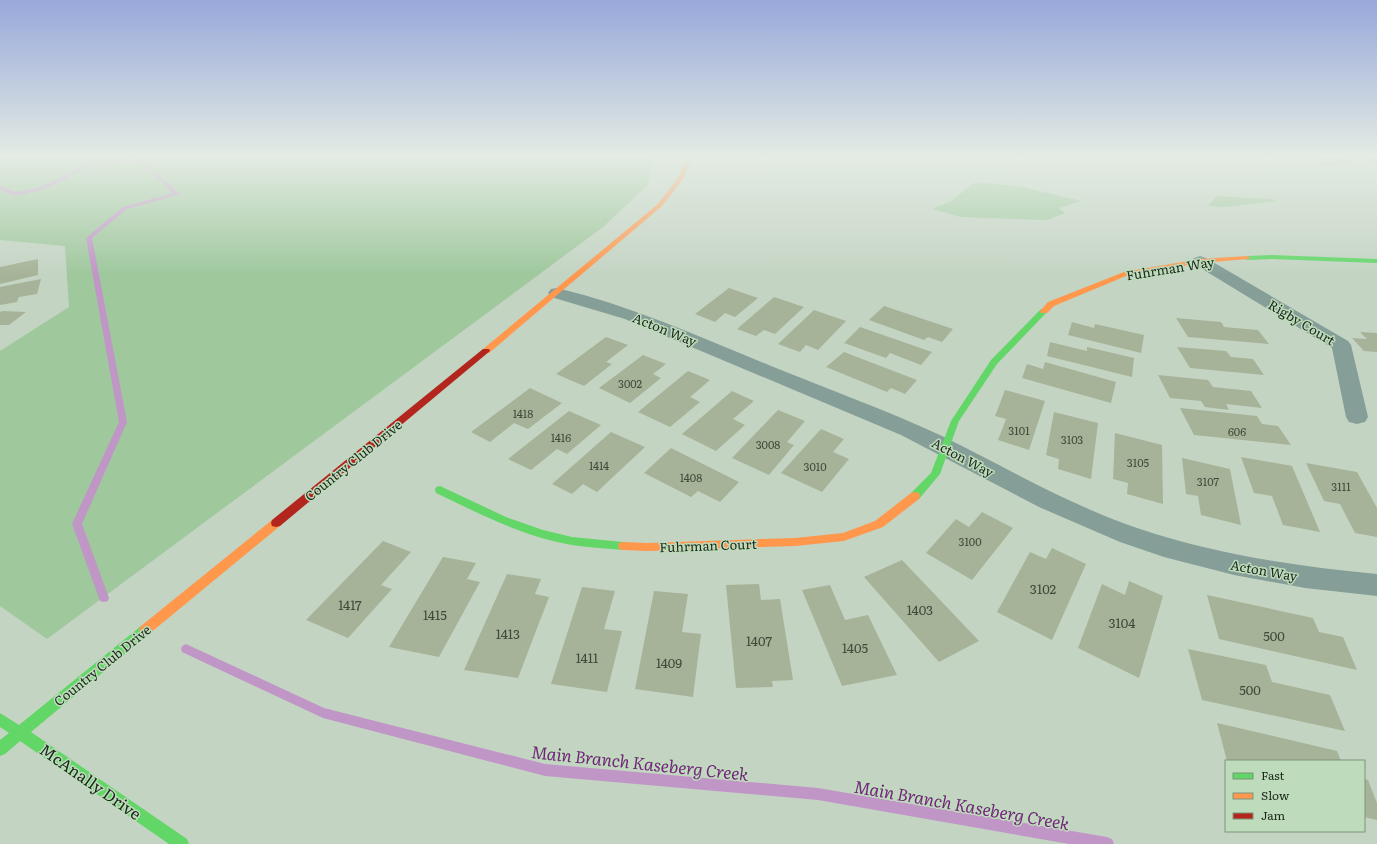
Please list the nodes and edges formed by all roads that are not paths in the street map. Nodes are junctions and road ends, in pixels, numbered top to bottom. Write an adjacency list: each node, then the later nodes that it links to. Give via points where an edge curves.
1 (667, 196): 4 (street, Country Club Drive, via 660,205)
2 (1200, 261): 3 (street, Fuhrman Way, via 1272,257); 5 (street, Rigby Court, via 1341,345); 6 (street, Fuhrman Way, via 1124,274 1051,304 994,362 955,421)
3 (1377, 261)
4 (557, 293): 6 (street, Acton Way, via 631,315); 10 (street, Country Club Drive)
5 (1357, 417)
6 (945, 447): 7 (street, Fuhrman Court, via 936,474 910,501 879,524 844,537 794,542 647,547 589,544 542,534 496,517); 8 (street, Acton Way, via 1033,494 1096,523 1152,543 1210,560 1269,572)
7 (440, 490)
8 (1377, 585)
9 (0, 719): 10 (street, McAnally Drive)
10 (20, 732): 11 (street, Country Club Drive); 12 (street, McAnally Drive)
11 (0, 749)
12 (182, 844)

